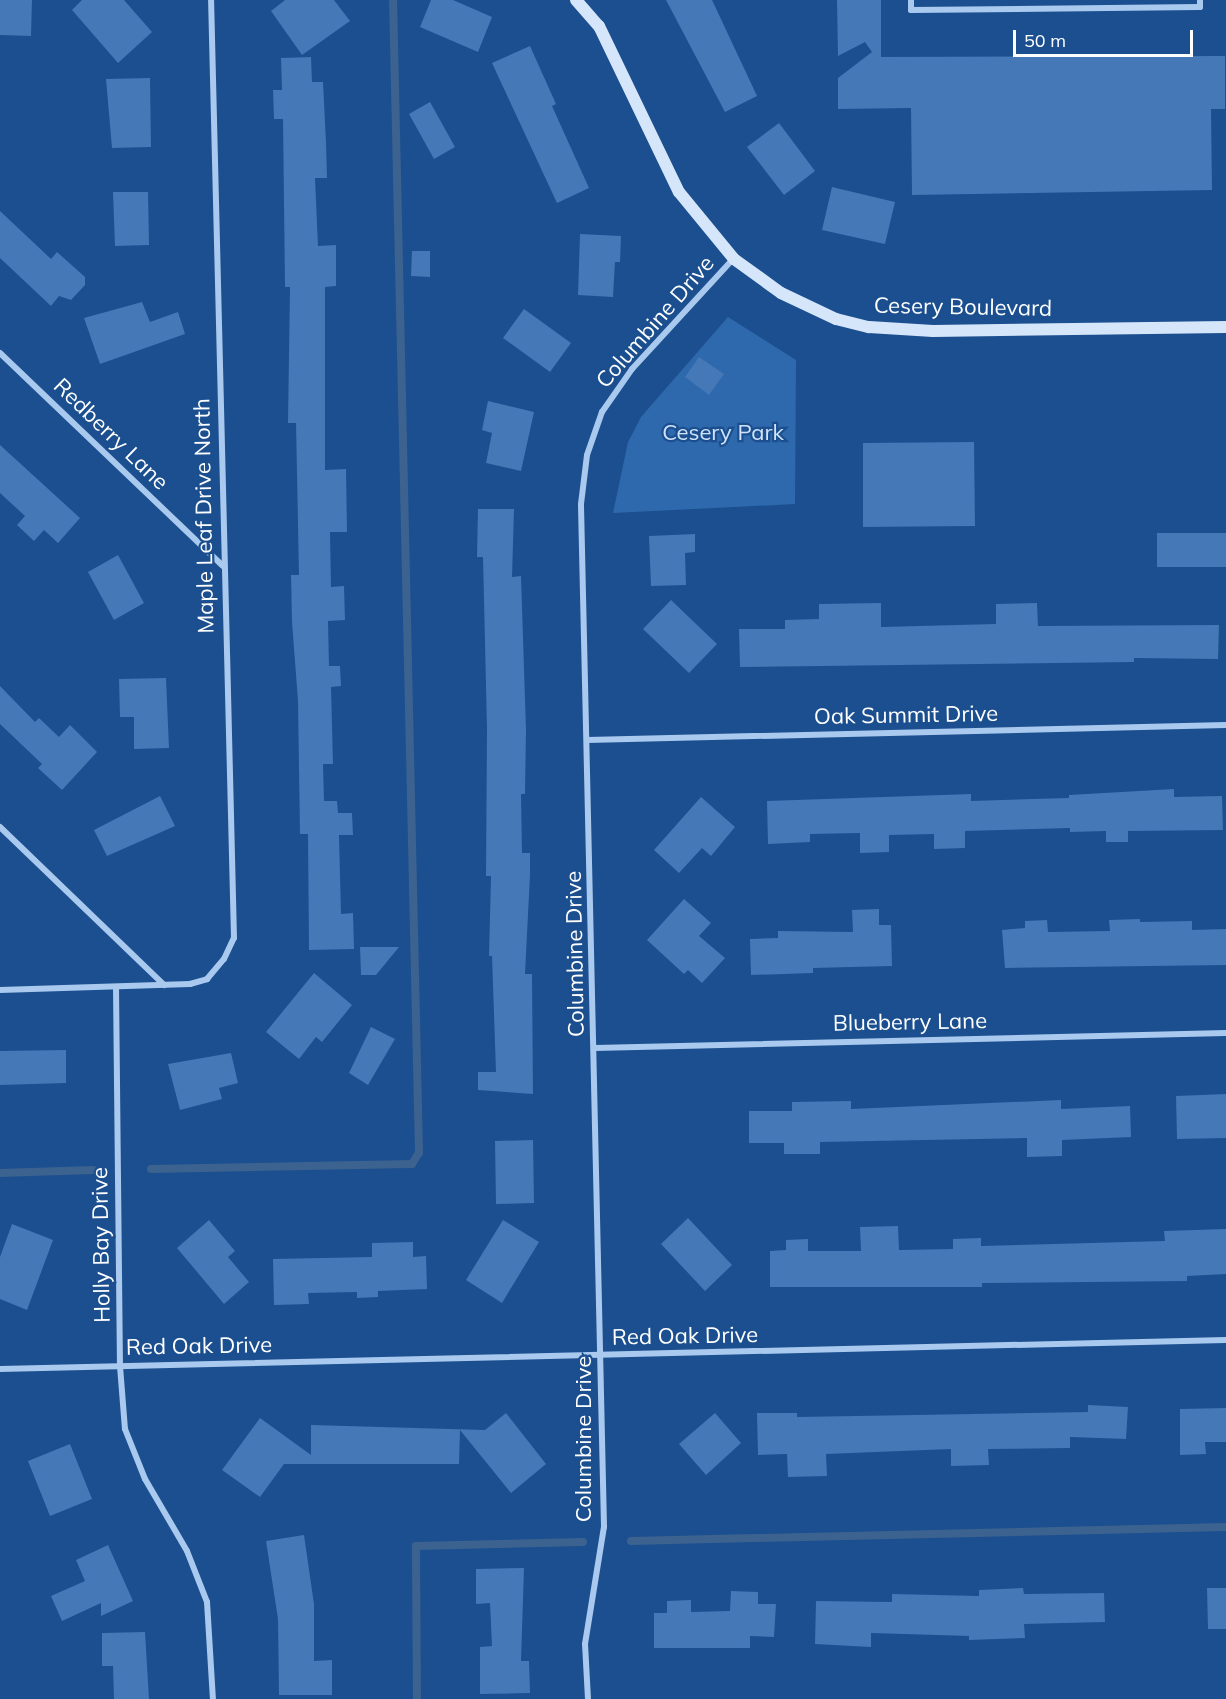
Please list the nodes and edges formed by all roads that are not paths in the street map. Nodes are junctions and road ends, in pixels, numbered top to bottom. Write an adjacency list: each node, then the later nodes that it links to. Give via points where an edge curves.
1 (211, 0): 8 (street, Maple Leaf Drive North)
2 (576, 0): 5 (main road, Cesery Boulevard, via 598,26 679,192)
3 (911, 0): 4 (street, via 911,10 1200,7)
4 (1200, 0)
5 (734, 259): 6 (main road, Cesery Boulevard, via 781,293 836,319 869,327 933,331); 10 (street, Columbine Drive, via 632,369 602,412 587,456 581,504)
6 (1226, 327)
7 (0, 353): 8 (street, Redberry Lane)
8 (223, 566): 12 (street, Maple Leaf Drive North, via 234,938 224,959 207,979)
9 (1226, 725): 10 (street, Oak Summit Drive)
10 (587, 740): 16 (street, Columbine Drive)
11 (0, 828): 12 (street)
12 (164, 986): 13 (street, Maple Leaf Drive North)
13 (116, 987): 14 (street, Maple Leaf Drive North); 19 (street, Holly Bay Drive)
14 (0, 990)
15 (1226, 1033): 16 (street, Blueberry Lane)
16 (595, 1048): 18 (street, Columbine Drive)
17 (1226, 1340): 18 (street, Red Oak Drive)
18 (602, 1356): 19 (street, Red Oak Drive); 22 (street, Columbine Drive, via 604,1527 585,1644)
19 (120, 1366): 20 (street, Red Oak Drive); 21 (street, Holly Bay Drive, via 125,1429 145,1479 187,1551 207,1602)
20 (0, 1369)
21 (213, 1699)
22 (588, 1699)

